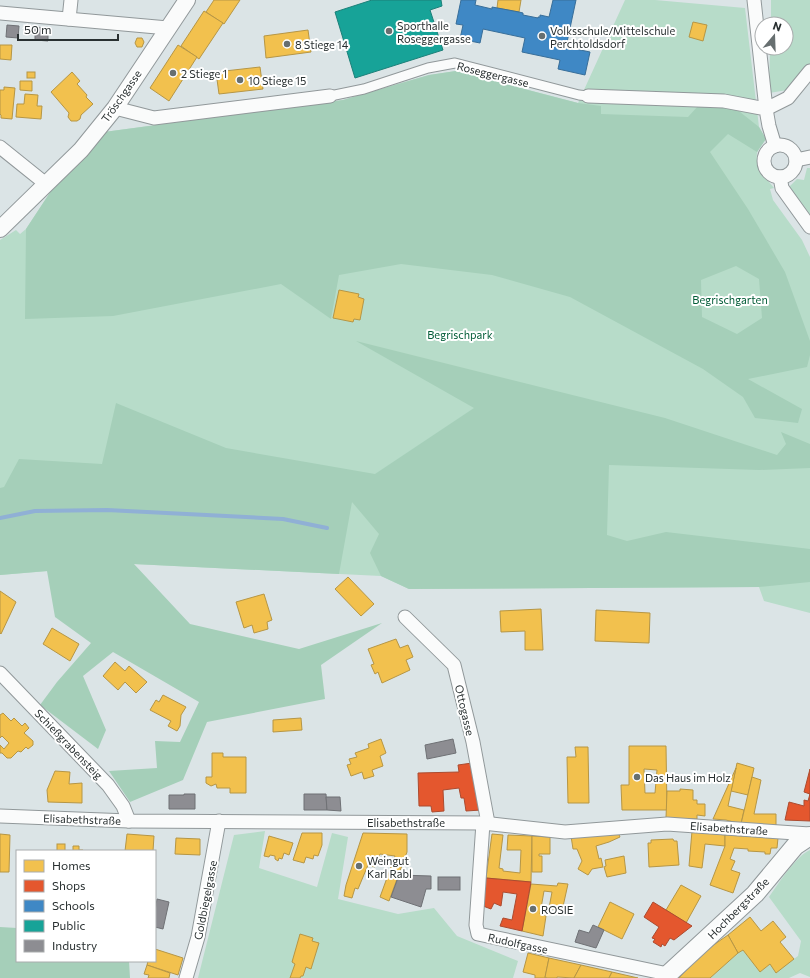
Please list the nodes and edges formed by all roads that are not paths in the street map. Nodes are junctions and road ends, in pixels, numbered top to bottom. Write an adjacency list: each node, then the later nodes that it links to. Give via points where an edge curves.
1 (71, 0): 5 (street)
2 (187, 0): 6 (street, Tröschgasse)
3 (754, 0): 11 (street)
4 (0, 13): 5 (street)
5 (69, 19): 6 (street)
6 (168, 28): 10 (street, Tröschgasse)
7 (810, 71): 11 (street, via 788,98)
8 (330, 96): 9 (street, Roseggergasse, via 364,89 428,68 455,63); 10 (street, Roseggergasse, via 154,118)
9 (588, 96): 11 (street, Roseggergasse, via 724,101)
10 (115, 108): 17 (street, Tröschgasse, via 80,150)
11 (766, 109): 12 (street)
12 (775, 146): 15 (street, via 785,146 793,151); 16 (street, via 765,156 764,163 767,170)
13 (0, 147): 17 (street)
14 (810, 157): 15 (street)
15 (796, 160): 16 (street, via 792,172)
16 (780, 177): 18 (street, via 782,188)
17 (46, 184): 19 (street, Tröschgasse)
18 (810, 227)
19 (0, 229)
20 (405, 617): 25 (street, Ottogasse, via 454,665 473,742)
21 (0, 673): 23 (street, Schießgrabensteig, via 108,785 123,806)
22 (0, 816): 23 (street, Elisabethstraße)
23 (129, 821): 24 (street, Elisabethstraße)
24 (219, 821): 25 (street, Elisabethstraße); 28 (street, Goldbiegelgasse, via 198,937)
25 (486, 823): 26 (street, Elisabethstraße, via 565,832 667,824); 27 (street, Rudolfgasse, via 476,925 478,934)
26 (810, 835): 27 (main road, Hochbergstraße, via 795,846 755,894)
27 (666, 976)
28 (186, 978)

